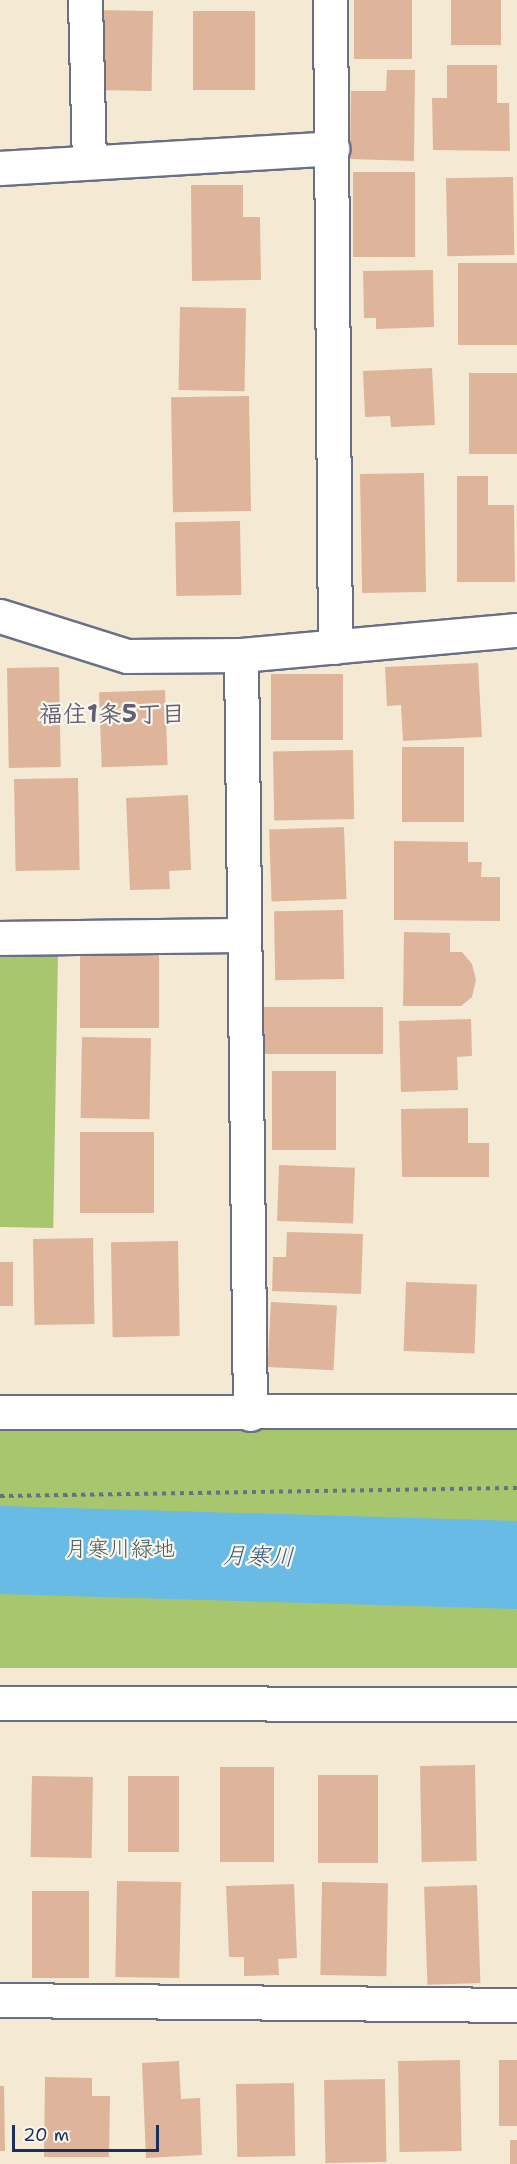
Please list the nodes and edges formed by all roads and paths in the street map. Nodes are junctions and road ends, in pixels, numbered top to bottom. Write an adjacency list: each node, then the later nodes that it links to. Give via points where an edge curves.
1 (85, 0): 4 (street)
2 (330, 0): 3 (street)
3 (332, 148): 4 (street); 8 (street)
4 (89, 161): 5 (street)
5 (0, 168)
6 (0, 616): 9 (street, via 126,656)
7 (517, 630): 8 (street)
8 (335, 647): 9 (street)
9 (241, 655): 10 (street)
10 (242, 935): 11 (street); 14 (street)
11 (0, 938)
12 (517, 1411): 14 (street)
13 (0, 1412): 14 (street)
14 (250, 1413)
15 (517, 1488): 16 (path)
16 (0, 1496)
17 (0, 1703): 18 (street)
18 (517, 1704)
19 (0, 2000): 20 (street)
20 (517, 2005)

